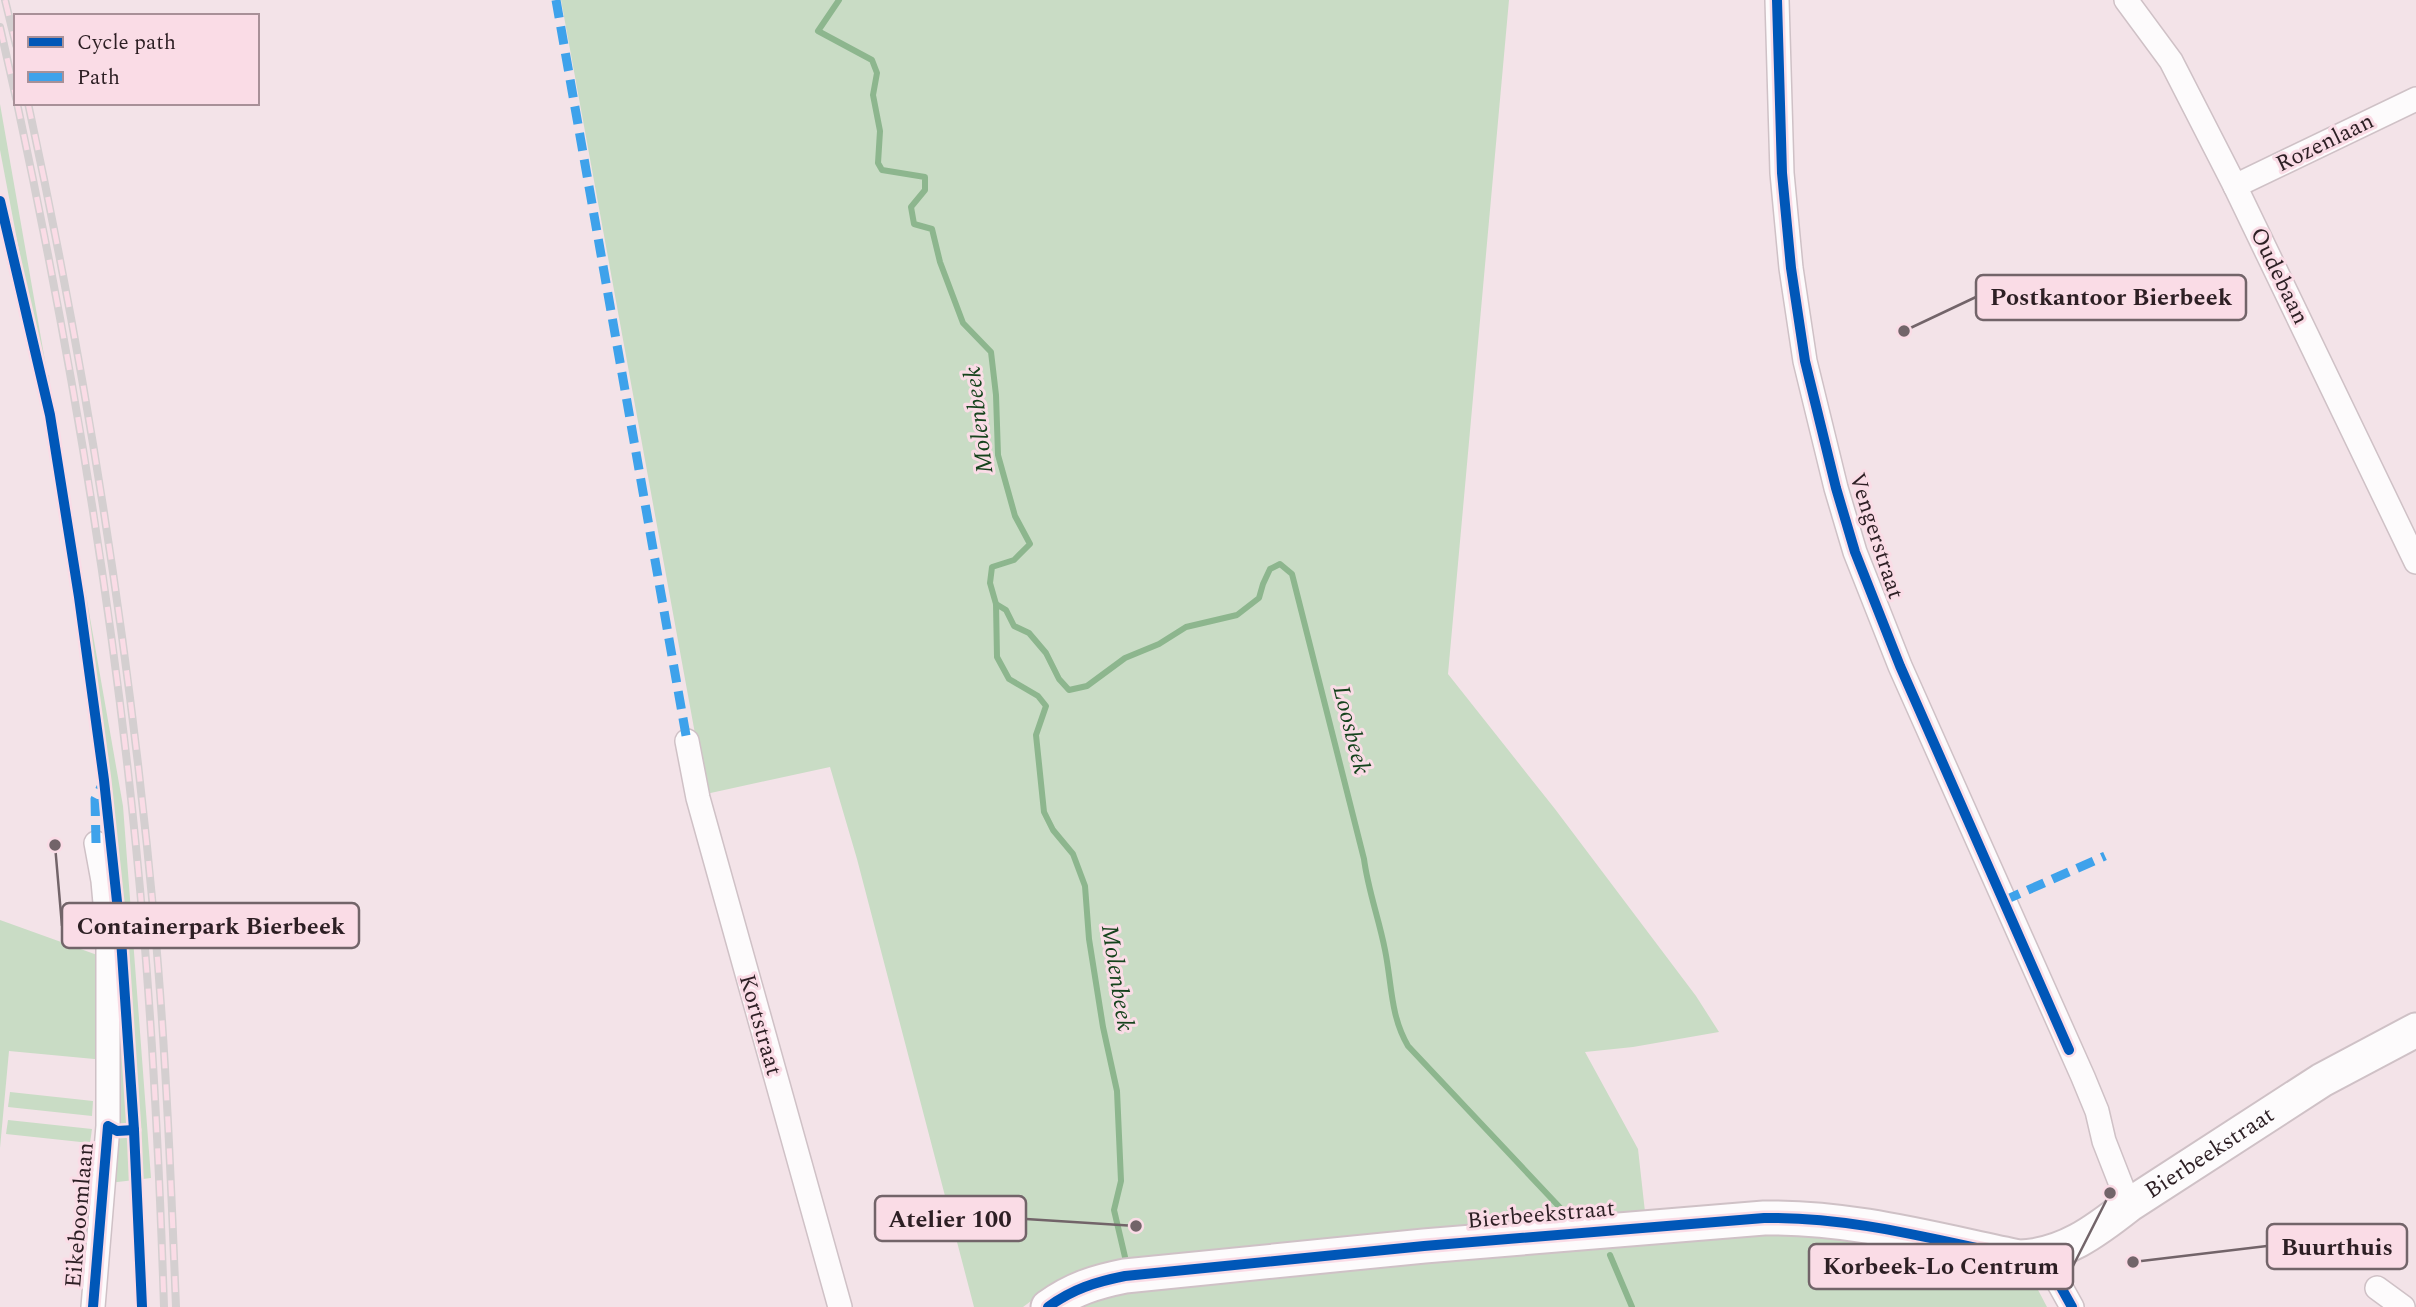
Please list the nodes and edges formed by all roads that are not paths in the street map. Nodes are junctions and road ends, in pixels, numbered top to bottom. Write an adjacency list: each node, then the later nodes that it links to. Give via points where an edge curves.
1 (1777, 0): 9 (street, Vengerstraat, via 1782,173 1791,268 1805,361 1836,488 1855,552 1900,666 2083,1077)
2 (2126, 0): 4 (street, Oudebaan, via 2171,61)
3 (2416, 99): 4 (street, Rozenlaan)
4 (2235, 186): 5 (street, Oudebaan)
5 (2416, 562)
6 (687, 741): 13 (street, Kortstraat, via 698,798)
7 (96, 843): 12 (street, Eikeboomlaan, via 108,936 108,1126)
8 (2416, 1030): 9 (street, Bierbeekstraat, via 2322,1080)
9 (2129, 1205): 10 (street, Bierbeekstraat, via 2071,1245)
10 (2043, 1255): 14 (street, Bierbeekstraat, via 2019,1256 1804,1217 1764,1218 1125,1276 1070,1292); 15 (street)
11 (2378, 1288): 16 (street)
12 (93, 1307)
13 (840, 1307)
14 (1048, 1307)
15 (2072, 1307)
16 (2403, 1307)

